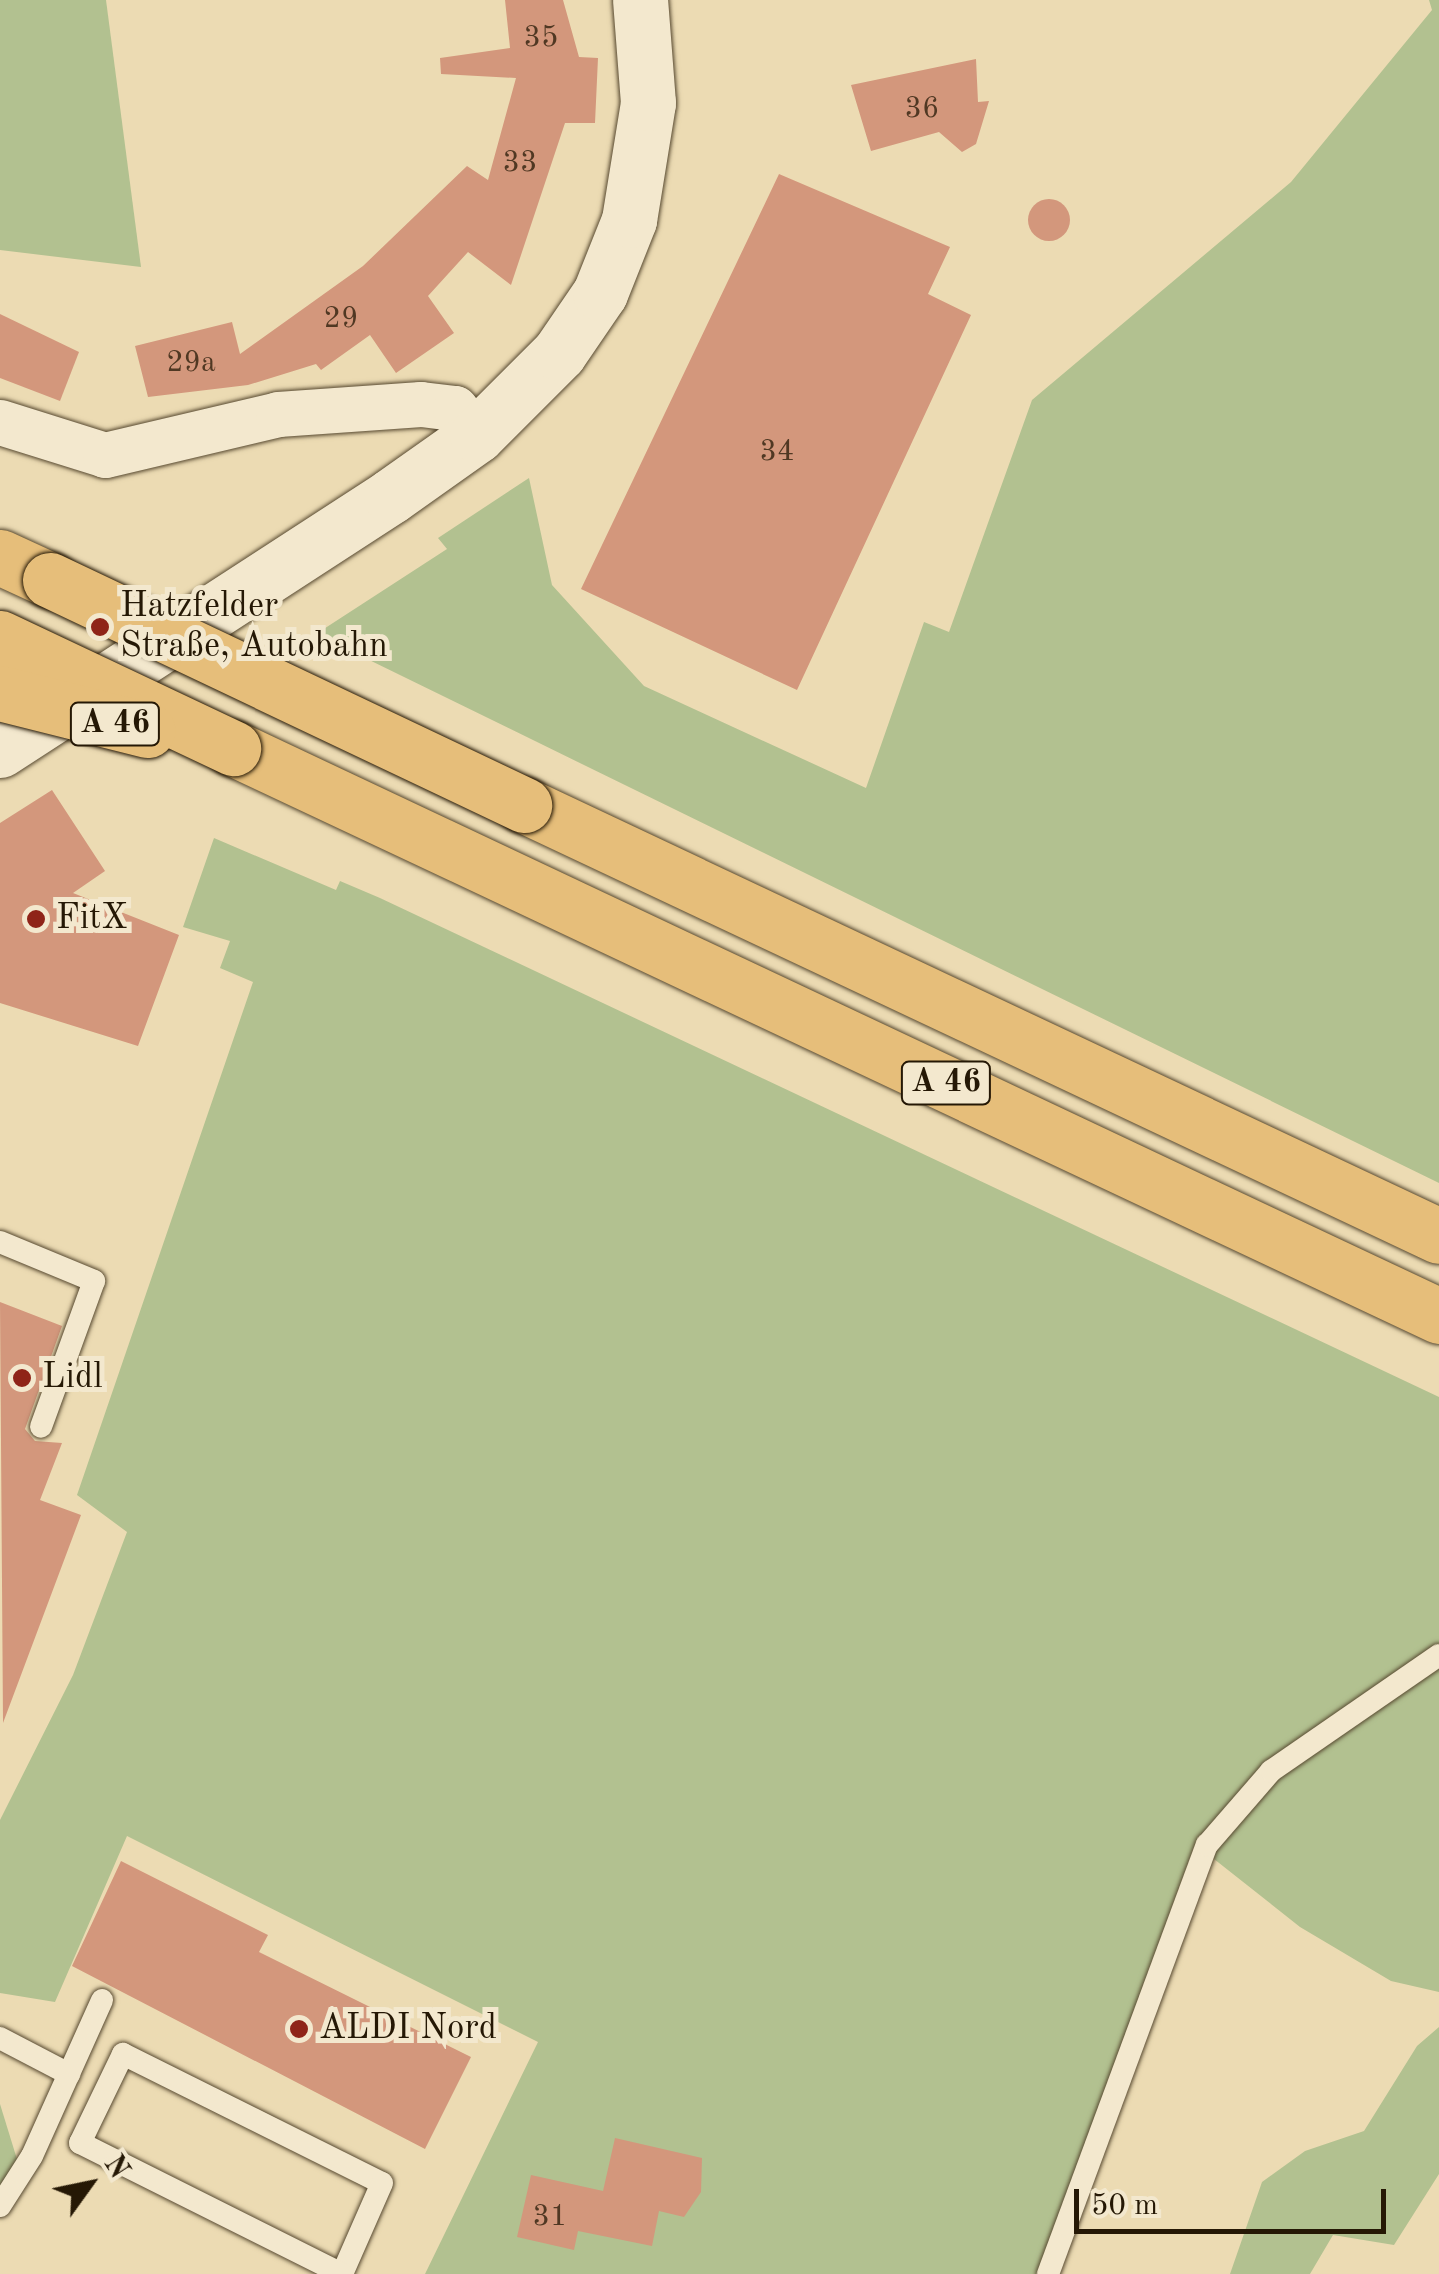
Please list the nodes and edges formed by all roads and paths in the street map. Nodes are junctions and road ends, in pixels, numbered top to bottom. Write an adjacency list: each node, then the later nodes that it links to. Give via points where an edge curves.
1 (640, 0): 3 (main road, via 648,104 630,220 600,292 559,353)
2 (0, 422): 3 (street, via 106,456 278,414 420,404 455,408)
3 (477, 435): 8 (main road)
4 (0, 557): 9 (highway, A 46, bridge)
5 (0, 638): 7 (highway, A 46, bridge)
6 (0, 693): 7 (highway, A 46, bridge)
7 (233, 748): 11 (highway, A 46)
8 (0, 750)
9 (1439, 1236)
10 (0, 1242): 12 (lane, via 94,1281)
11 (1439, 1316)
12 (40, 1427)
13 (1439, 1654): 19 (lane, via 1271,1771 1207,1845)
14 (102, 2000): 16 (lane)
15 (0, 2038): 16 (lane)
16 (69, 2074): 17 (lane)
17 (0, 2206)
18 (342, 2274): 18 (lane, via 382,2184 122,2054 80,2143)
19 (1048, 2274)

